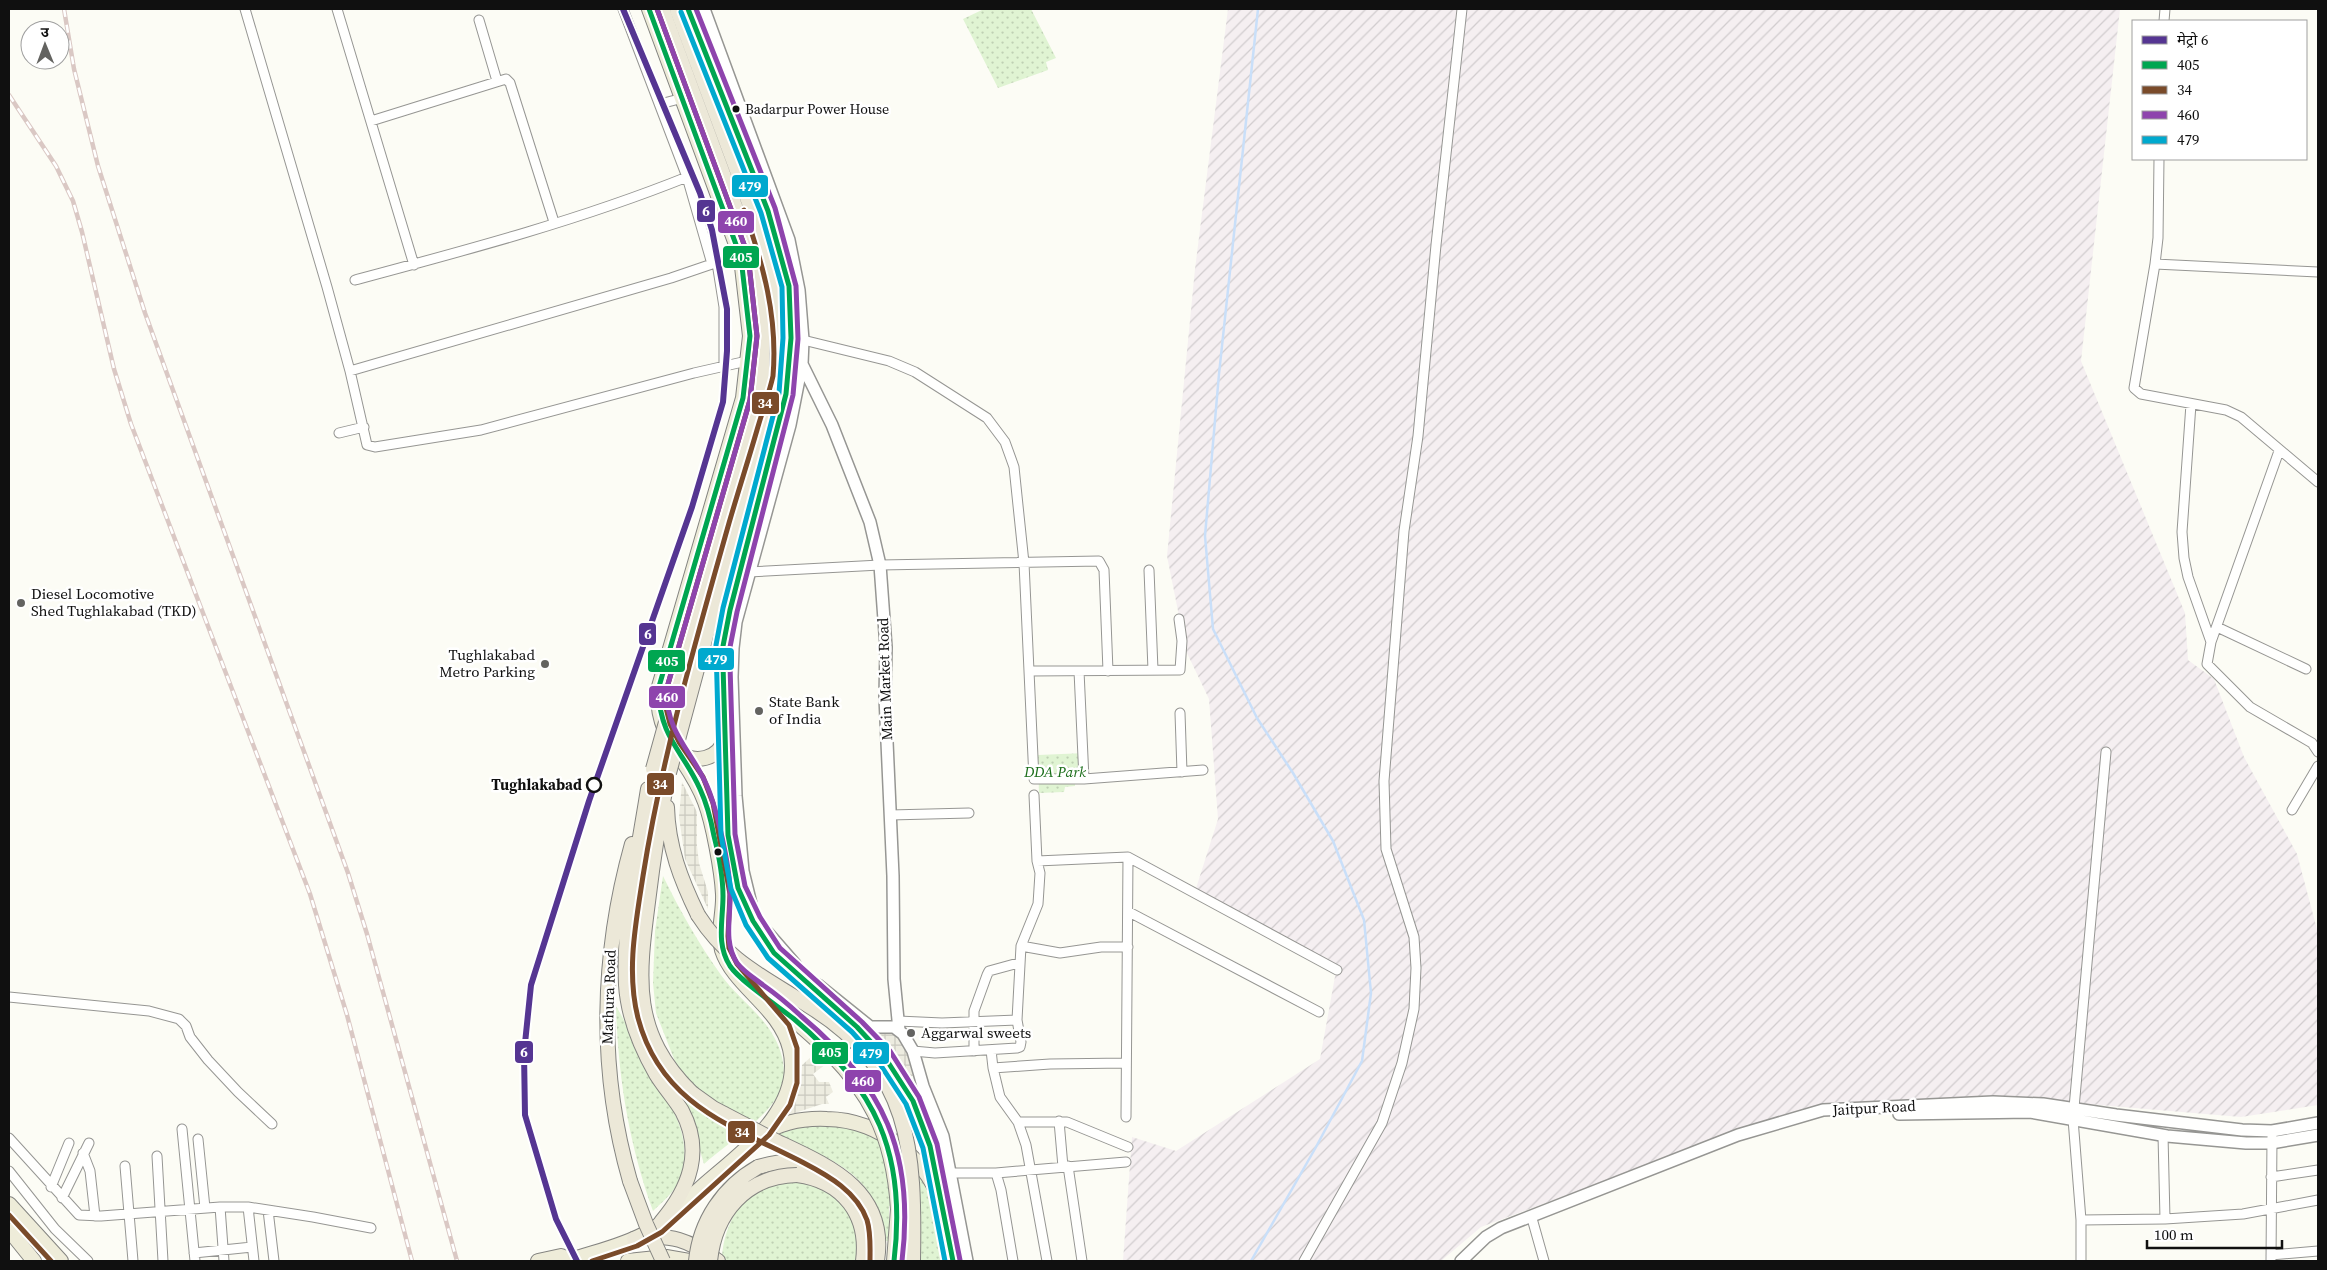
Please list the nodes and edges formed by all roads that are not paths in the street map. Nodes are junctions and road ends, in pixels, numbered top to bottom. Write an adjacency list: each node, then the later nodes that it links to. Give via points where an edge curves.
1 (244, 9): 27 (street)
2 (338, 9): 14 (street)
3 (623, 9): 13 (street)
4 (649, 9): 12 (main road)
5 (662, 9): 57 (highway, Mathura Road, bridge, via 755,260 763,312 762,377)
6 (687, 9): 11 (main road); 56 (highway, bridge, via 768,254 780,310 780,378 712,610)
7 (704, 9): 11 (street)
8 (1462, 9): 163 (street, via 1418,436 1404,531 1384,781 1386,849 1414,937 1414,1009 1402,1063 1382,1123)
9 (478, 20): 10 (street)
10 (497, 81): 14 (street); 17 (street, via 506,79 510,83)
11 (726, 88): 12 (main road); 23 (main road, via 768,211 789,286)
12 (683, 98): 13 (street); 24 (main road, via 741,258 750,336)
13 (660, 104): 16 (street)
14 (371, 121): 20 (street)
15 (2159, 160): 19 (street)
16 (687, 177): 17 (street); 18 (street)
17 (554, 222): 20 (street)
18 (712, 262): 26 (street, via 717,263 724,308); 27 (street, via 710,266 689,273)
19 (2155, 264): 21 (street); 28 (street, via 2134,388 2142,394)
20 (414, 265): 22 (street)
21 (2318, 272)
22 (355, 280)
23 (797, 343): 25 (street, Main Market Road); 33 (street, via 903,366 987,418 1011,454); 41 (main road)
24 (747, 362): 26 (street); 39 (main road, via 743,398)
25 (802, 364): 34 (street, Main Market Road, via 832,425 870,522); 36 (street, via 790,426)
26 (724, 366): 29 (street, via 481,430 375,447 367,445)
27 (350, 371): 29 (street)
28 (2191, 404): 31 (street, via 2241,416); 40 (street, via 2182,532 2184,558)
29 (364, 427): 30 (street)
30 (340, 433)
31 (2279, 451): 32 (street); 38 (street)
32 (2318, 482)
33 (1024, 563): 34 (street); 43 (street, via 1094,560 1103,565); 45 (street)
34 (880, 565): 36 (street); 61 (street, Main Market Road, via 886,647)
35 (1149, 570): 44 (street)
36 (748, 572): 75 (street, via 736,622 732,677 736,796 748,895 755,913 776,944)
37 (1179, 619): 44 (street, via 1182,668)
38 (2218, 628): 40 (street); 42 (street)
39 (675, 635): 41 (main road); 49 (main road, via 658,690 663,727)
40 (2211, 642): 51 (street, via 2207,664 2213,672 2250,707 2312,743)
41 (723, 646): 48 (main road)
42 (2306, 669)
43 (1108, 670): 44 (street); 46 (street)
44 (1153, 670)
45 (1029, 671): 46 (street); 55 (street, via 1034,780)
46 (1079, 671): 55 (street)
47 (1180, 713): 54 (street)
48 (726, 732): 49 (main road, via 720,750 705,758 686,757); 75 (main road, via 730,852 745,905 774,953)
49 (672, 746): 69 (main road, via 696,781 706,805 723,895 720,942 726,959)
50 (2106, 752): 81 (street)
51 (2318, 752)
52 (2318, 766): 59 (street)
53 (1203, 770): 54 (street)
54 (1182, 772): 55 (street)
55 (1084, 779)
56 (668, 781): 108 (highway, bridge, via 659,820 640,960 643,1004 655,1044 680,1081 703,1101); 157 (highway, bridge, via 672,852 688,895 704,925 747,969 840,1028 865,1052 891,1091 910,1149 914,1198)
57 (648, 789): 126 (highway, via 629,917 628,1005 647,1058 687,1122 692,1154 682,1194); 149 (highway, Mathura Road, bridge, via 623,876 616,915 606,1029 613,1107 622,1153 646,1224)
58 (1034, 795): 63 (street)
59 (2292, 810)
60 (969, 813): 61 (street)
61 (890, 815): 74 (street, Main Market Road)
62 (1128, 857): 63 (street); 64 (street); 68 (street)
63 (1037, 862): 65 (street, via 1040,872 1038,904)
64 (1129, 912): 66 (street); 71 (street)
65 (1021, 946): 66 (street, via 1060,954 1101,947); 67 (street)
66 (1128, 947): 79 (street)
67 (1018, 963): 72 (street); 73 (street, via 988,973)
68 (1337, 970)
69 (741, 979): 95 (main road, via 782,1028 791,1060 790,1082 784,1101); 156 (main road, bridge, via 826,1047 858,1083 875,1114 887,1143 894,1174 898,1209)
70 (9, 997): 86 (street, via 149,1012 179,1020 208,1060)
71 (1319, 1012)
72 (1017, 1020): 73 (street); 77 (street, via 1020,1047)
73 (973, 1023): 74 (street); 76 (street)
74 (898, 1025): 75 (street); 78 (street)
75 (863, 1027): 120 (main road, via 914,1101 930,1146)
76 (974, 1050): 77 (street); 78 (street)
77 (991, 1050): 80 (street)
78 (913, 1052): 106 (street, via 941,1129)
79 (1126, 1063): 80 (street); 82 (street)
80 (992, 1068): 84 (street, via 1000,1097)
81 (2073, 1114): 88 (street, Jaitpur Road); 89 (street, Jaitpur Road); 125 (street); 127 (street, Jaitpur Road, via 2014,1111 1827,1117 1750,1137); 164 (street, Jaitpur Road, via 2043,1104 1994,1102 1813,1112 1738,1135 1501,1228 1486,1237)
82 (1126, 1117)
83 (1059, 1121): 84 (street); 97 (street); 102 (street)
84 (1018, 1122): 103 (street)
85 (2318, 1123): 88 (street, Jaitpur Road)
86 (272, 1124)
87 (182, 1129): 118 (street)
88 (2272, 1131): 96 (street)
89 (2163, 1135): 96 (street, Jaitpur Road); 124 (street)
90 (2318, 1135): 96 (street, Jaitpur Road)
91 (9, 1138): 110 (street)
92 (198, 1139): 115 (street)
93 (69, 1143): 110 (street)
94 (89, 1143): 98 (street)
95 (751, 1143): 120 (main road, via 766,1132 794,1121 826,1119 857,1123 886,1136 906,1150 926,1174); 126 (main road)
96 (2272, 1143): 109 (street)
97 (1128, 1147)
98 (83, 1153): 111 (street); 123 (street, via 90,1171)
99 (156, 1156): 121 (street)
100 (1126, 1162): 102 (street)
101 (125, 1166): 122 (street)
102 (1066, 1167): 103 (street); 162 (street)
103 (1032, 1170): 107 (street); 161 (street)
104 (2318, 1170): 109 (street)
105 (9, 1171): 141 (street, via 55,1229)
106 (951, 1173): 107 (street); 159 (street)
107 (996, 1173): 160 (street)
108 (839, 1174): 151 (highway, bridge, via 796,1161 768,1164 746,1174 728,1189 711,1213 700,1239); 155 (highway, via 857,1189 871,1210 878,1236)
109 (2271, 1177): 117 (street)
110 (51, 1187): 111 (street)
111 (62, 1198): 123 (street, via 79,1215)
112 (2318, 1200): 117 (street)
113 (10, 1207): 140 (main road)
114 (220, 1207): 115 (street); 116 (street); 132 (street)
115 (205, 1208): 118 (street)
116 (248, 1208): 119 (street); 131 (street)
117 (2271, 1208): 124 (street, via 2243,1214); 137 (street)
118 (190, 1209): 121 (street); 135 (street)
119 (268, 1210): 128 (street); 146 (street)
120 (944, 1211): 158 (main road)
121 (160, 1212): 122 (street); 143 (street)
122 (128, 1214): 123 (street); 142 (street)
123 (95, 1216)
124 (2165, 1219): 125 (street)
125 (2081, 1220): 167 (street)
126 (662, 1222): 130 (main road)
127 (1533, 1222): 165 (street, Jaitpur Road, via 1503,1234); 166 (street)
128 (371, 1228)
129 (9, 1230): 139 (main road)
130 (634, 1239): 134 (main road); 153 (highway, via 678,1239)
131 (252, 1247): 132 (street); 145 (street)
132 (223, 1250): 135 (street); 144 (street)
133 (2318, 1251): 136 (street)
134 (599, 1256): 138 (main road)
135 (195, 1257)
136 (2301, 1257): 137 (street)
137 (2271, 1258)
138 (570, 1260): 147 (main road, via 561,1256)
139 (34, 1261)
140 (61, 1261)
141 (88, 1261)
142 (133, 1261)
143 (163, 1261)
144 (224, 1261)
145 (254, 1261)
146 (274, 1261)
147 (538, 1261)
148 (628, 1261): 150 (main road, via 666,1257)
149 (663, 1261)
150 (689, 1261)
151 (696, 1261)
152 (710, 1261): 154 (highway, bridge, via 719,1226 740,1196 759,1182 797,1175 830,1185 853,1207 864,1238)
153 (718, 1261)
154 (863, 1261)
155 (877, 1261)
156 (894, 1261)
157 (913, 1261)
158 (953, 1261)
159 (966, 1261)
160 (1013, 1261)
161 (1047, 1261)
162 (1082, 1261)
163 (1304, 1261)
164 (1461, 1261)
165 (1468, 1261)
166 (1544, 1261)
167 (2081, 1261)

